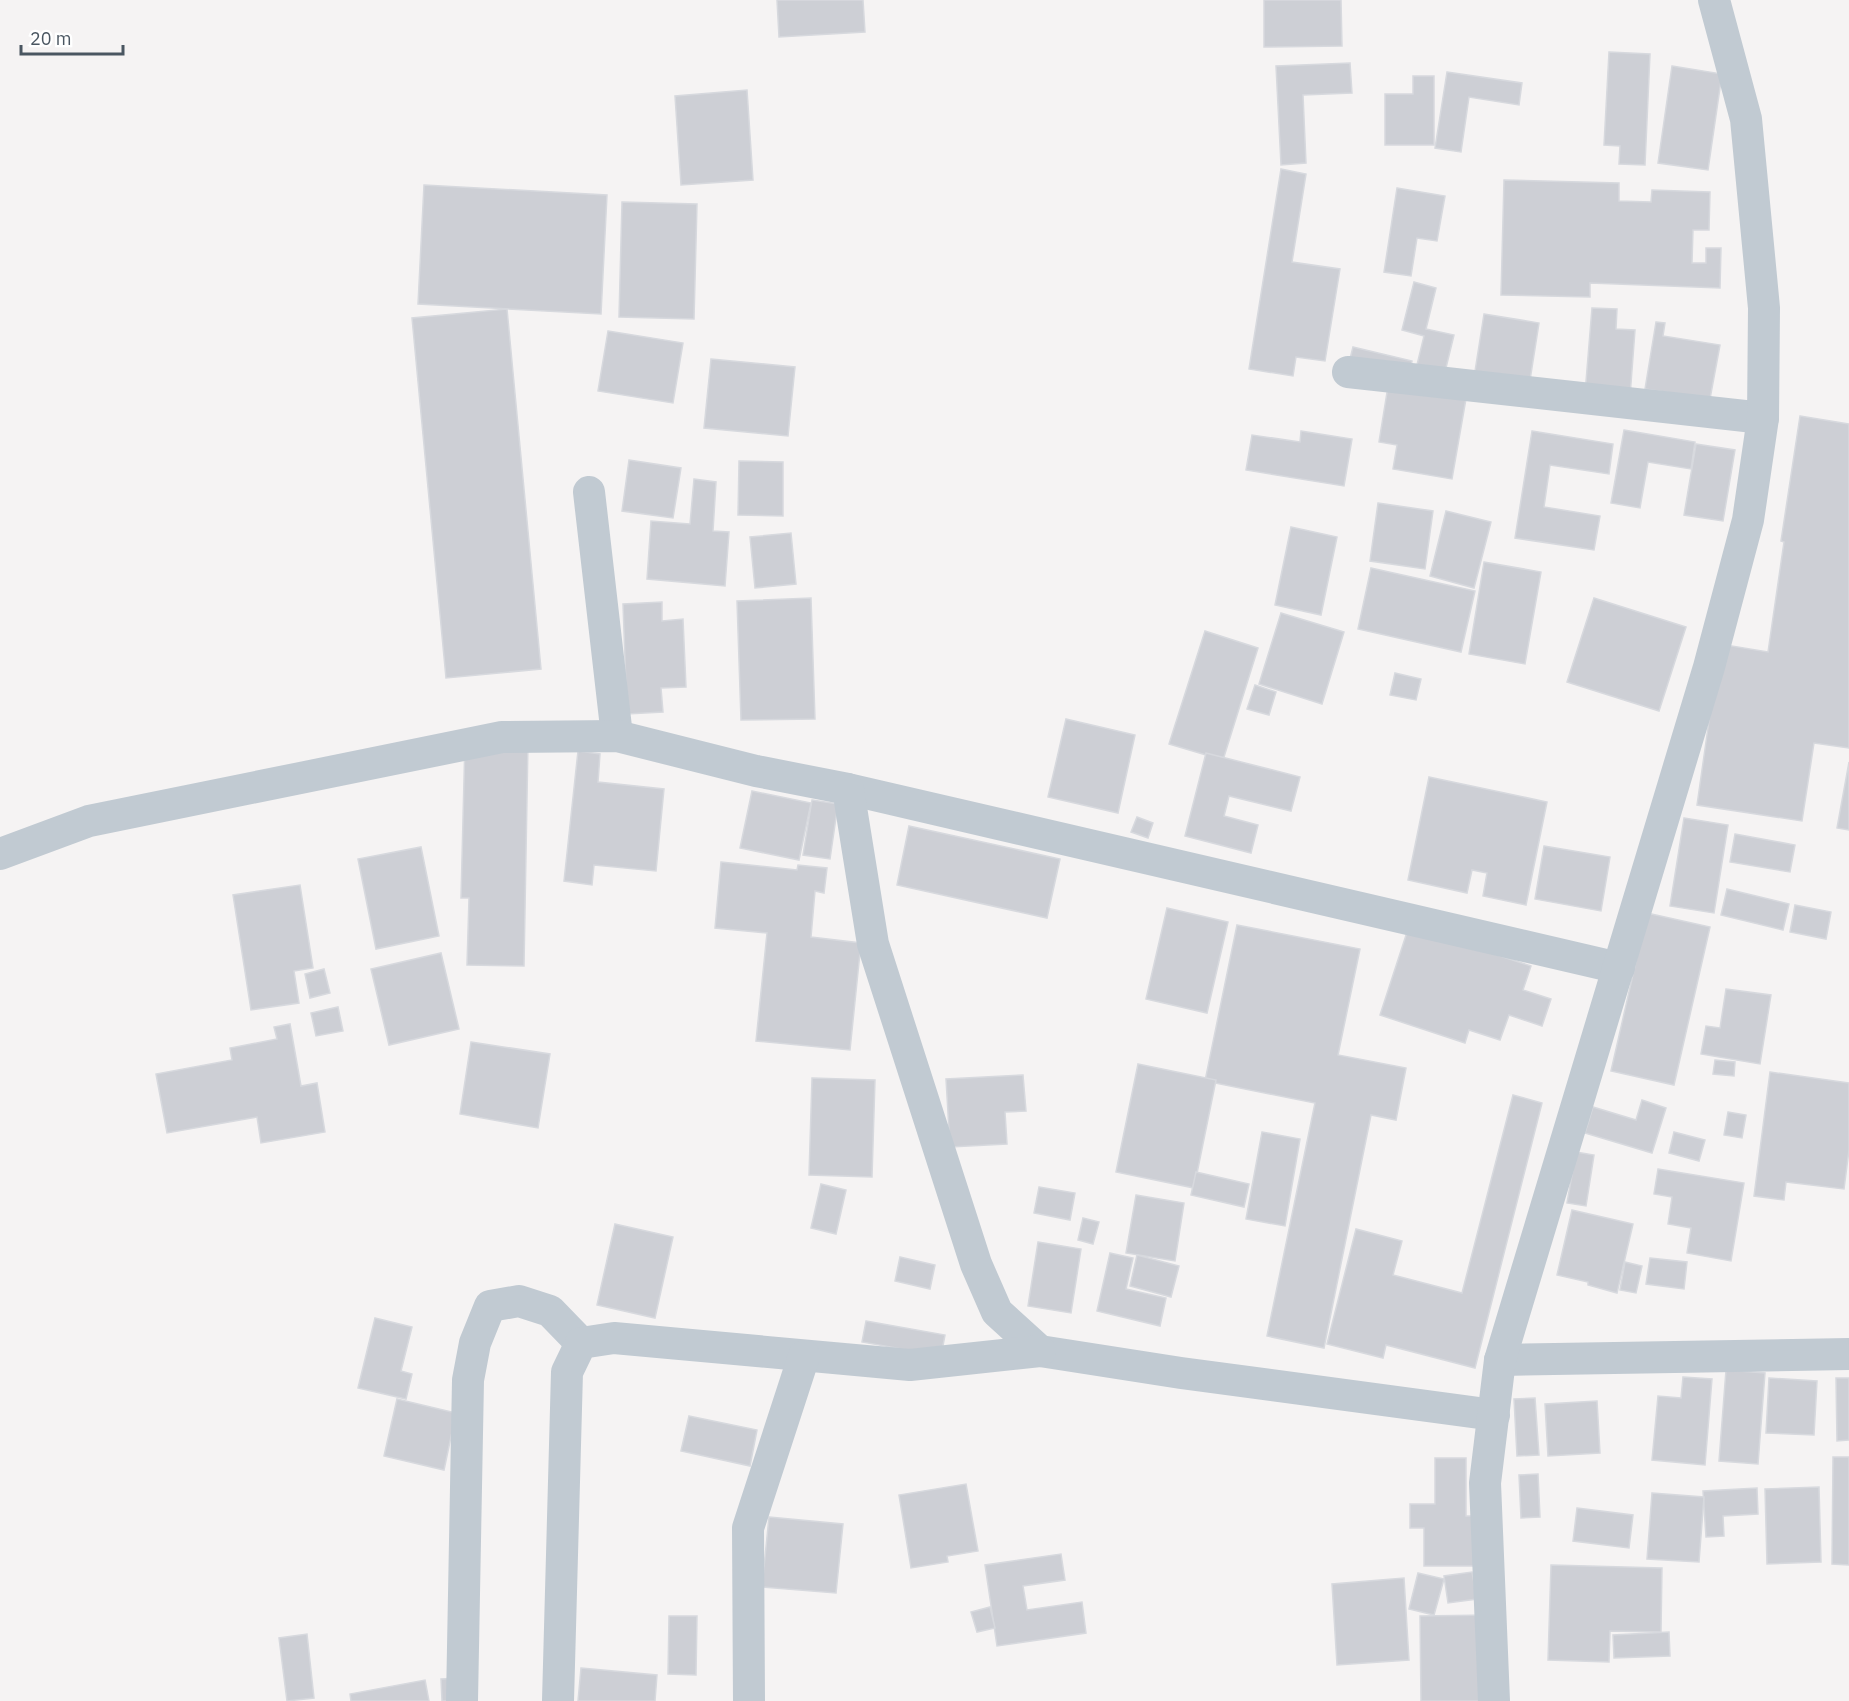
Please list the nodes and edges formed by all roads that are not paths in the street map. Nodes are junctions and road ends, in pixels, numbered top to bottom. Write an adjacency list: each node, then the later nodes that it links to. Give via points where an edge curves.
1 (1714, 0): 3 (street, via 1746,119 1764,308)
2 (1348, 372): 3 (street)
3 (1763, 418): 8 (street, via 1748,520 1709,667)
4 (589, 492): 5 (street)
5 (617, 736): 6 (street, via 756,771); 7 (street, via 502,737 89,821)
6 (848, 789): 8 (street); 10 (street, via 873,944 976,1264 997,1312)
7 (0, 854)
8 (1619, 968): 13 (street)
9 (581, 1343): 12 (street, via 614,1338); 15 (street, via 550,1311 519,1301 490,1306 475,1343 468,1380); 16 (street, via 567,1372)
10 (1040, 1351): 12 (street, via 910,1365); 14 (street)
11 (1849, 1354): 13 (street)
12 (804, 1356): 17 (street, via 748,1528)
13 (1500, 1360): 14 (street)
14 (1494, 1415): 18 (street, via 1485,1483)
15 (462, 1701)
16 (558, 1701)
17 (749, 1701)
18 (1494, 1701)

